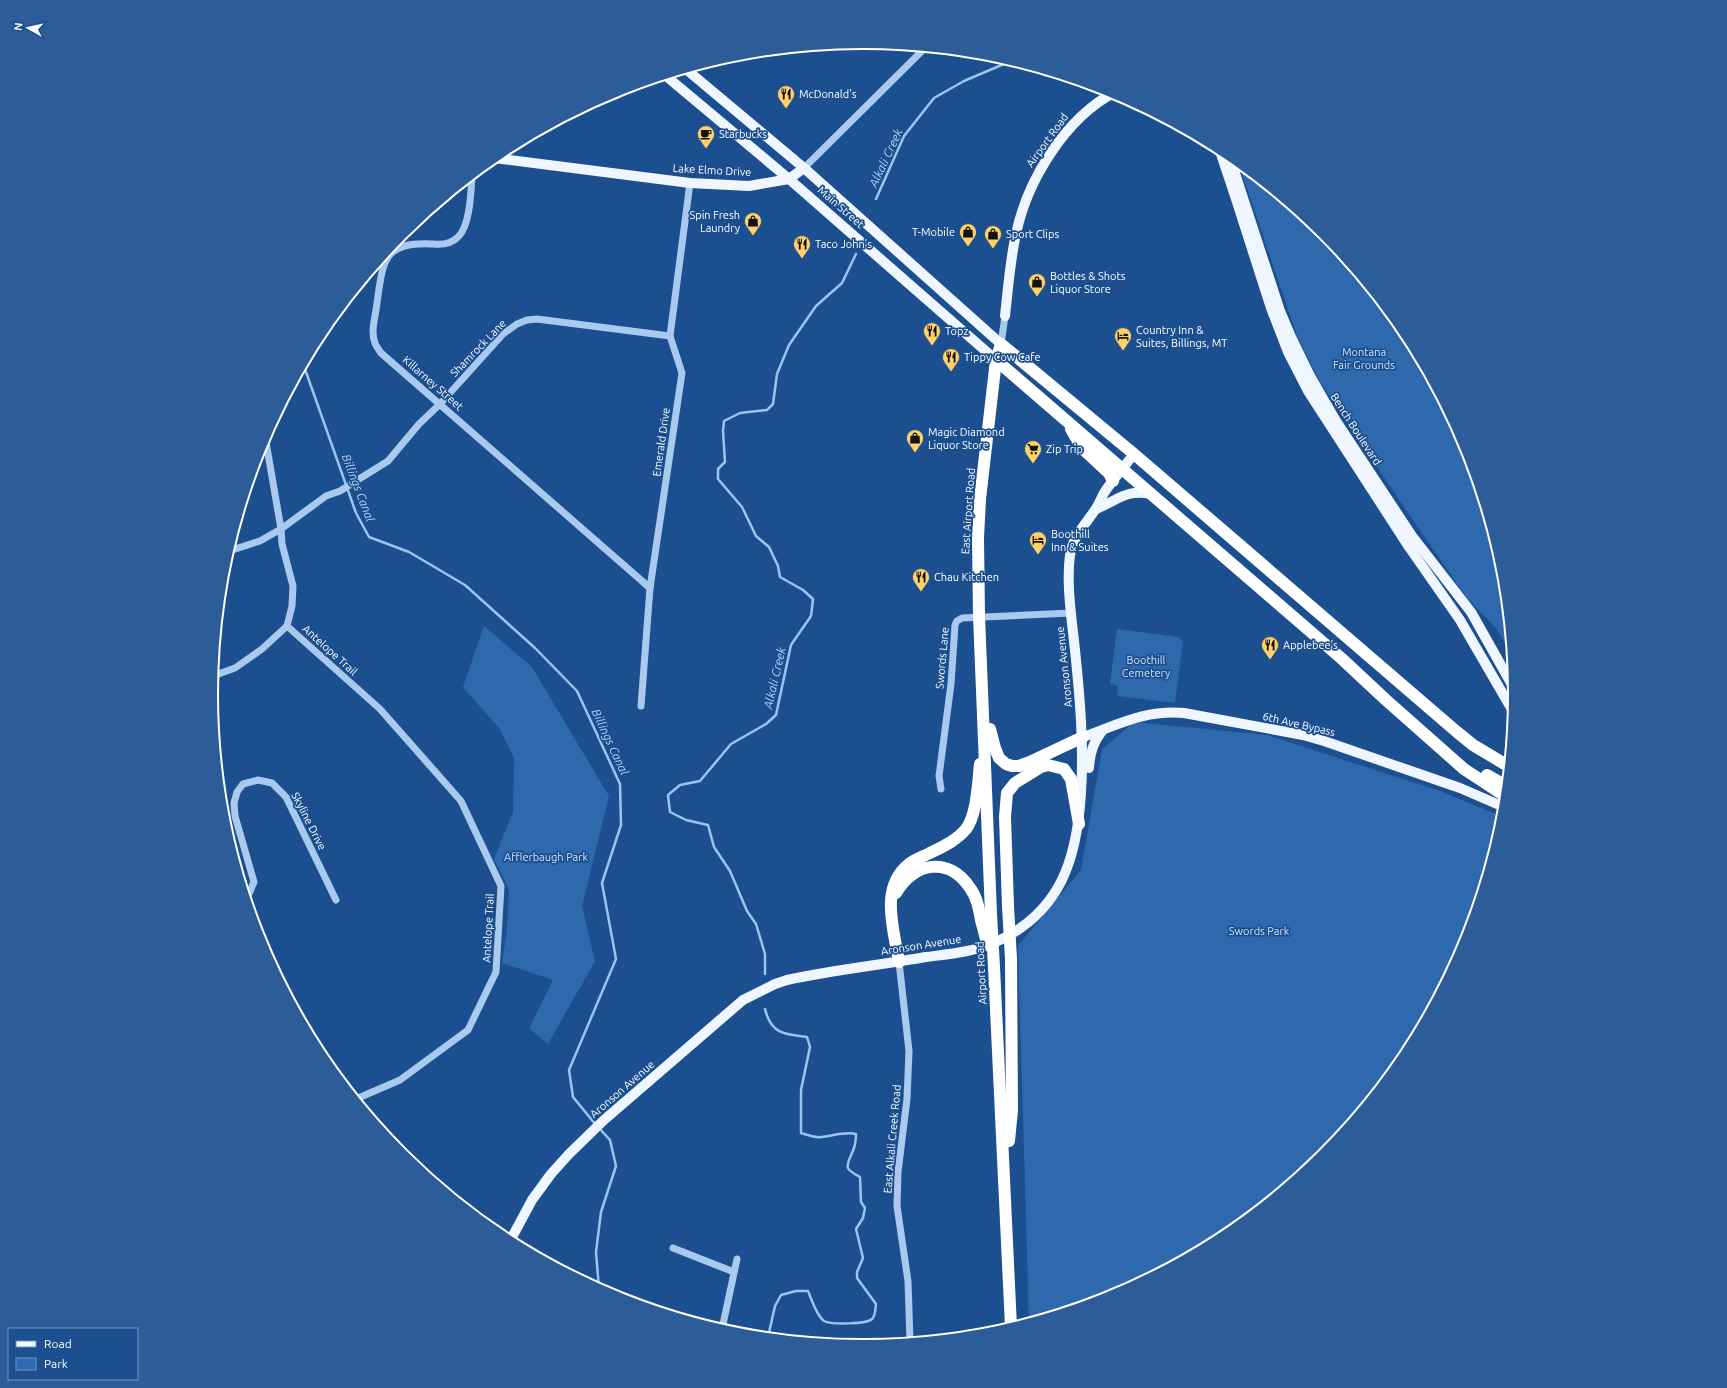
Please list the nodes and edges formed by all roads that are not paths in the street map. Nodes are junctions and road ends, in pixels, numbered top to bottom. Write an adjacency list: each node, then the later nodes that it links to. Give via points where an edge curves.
1 (921, 52): 8 (street, Lake Elmo Drive)
2 (690, 73): 8 (main road, Main Street)
3 (670, 79): 9 (main road, Main Street)
4 (1108, 97): 14 (main road, Airport Road, via 1082,115 1068,130 1034,182 1016,234)
5 (1222, 158): 34 (main road, via 1271,308 1305,385 1409,547 1460,620)
6 (503, 159): 11 (main road, Lake Elmo Drive)
7 (1232, 165): 33 (main road, Bench Boulevard, via 1280,311 1310,376 1336,421 1412,536 1472,612)
8 (804, 168): 9 (main road, Lake Elmo Drive); 16 (main road, Main Street)
9 (789, 179): 11 (main road, Lake Elmo Drive, via 749,186); 17 (main road, Main Street)
10 (471, 182): 12 (street, Killarney Street, via 465,226 459,236 450,243 414,243)
11 (690, 183): 15 (street, Emerald Drive)
12 (397, 249)
13 (386, 261): 18 (street, Killarney Street, via 382,271 374,342 381,353)
14 (1004, 316): 16 (street, Airport Road)
15 (670, 336): 18 (street, Shamrock Lane, via 537,319 527,320 503,334); 28 (street, Emerald Drive, via 682,372)
16 (1001, 344): 17 (highway, Airport Road); 21 (highway)
17 (996, 360): 19 (highway); 30 (highway, East Airport Road, via 980,504)
18 (440, 404): 26 (street, Shamrock Lane, via 418,424 388,461 340,491 326,496); 28 (street, Killarney Street)
19 (1066, 421): 22 (highway); 23 (highway, via 1082,448 1109,473)
20 (267, 449): 26 (street)
21 (1134, 454): 22 (main road, Aronson Avenue); 41 (highway, via 1473,745)
22 (1123, 469): 23 (main road, Aronson Avenue); 24 (highway)
23 (1113, 481): 25 (main road, Aronson Avenue)
24 (1153, 495): 25 (main road, Aronson Avenue, via 1132,492); 40 (highway)
25 (1096, 509): 29 (main road, Aronson Avenue, via 1077,533 1070,555)
26 (281, 529): 27 (street, via 260,541); 31 (street, via 282,544 293,586)
27 (235, 548)
28 (650, 588): 36 (street, Emerald Drive)
29 (1071, 613): 30 (street, Swords Lane); 39 (main road, Aronson Avenue)
30 (979, 616): 35 (highway, Airport Road); 43 (street, Swords Lane, via 962,618 957,620 955,625 951,684 939,776)
31 (287, 626): 32 (street, via 262,650 235,668); 52 (street, Antelope Trail, via 380,709 461,801 501,886 496,972 468,1030 400,1080)
32 (219, 674)
33 (1508, 677)
34 (1508, 702)
35 (983, 703): 38 (highway, Airport Road); 39 (highway, via 995,748 999,758 1006,764 1018,766 1030,762)
36 (641, 706)
37 (1103, 730): 39 (main road, 6th Ave Bypass); 45 (main road, 6th Ave Bypass, via 1124,720 1170,712 1303,735 1460,788); 46 (main road, via 1091,750 1088,785)
38 (985, 735): 49 (highway, via 974,806 967,828 958,838 910,863 892,886); 50 (highway, Airport Road)
39 (1083, 736): 46 (main road, Aronson Avenue)
40 (1450, 755): 42 (highway, via 1469,763); 44 (highway, via 1464,768)
41 (1504, 764)
42 (1502, 784)
43 (941, 788)
44 (1501, 792)
45 (1499, 805)
46 (1079, 824): 51 (main road, Aronson Avenue, via 1064,878 1051,898 1031,919 996,942 975,949); 53 (highway, bridge, via 1071,779 1064,769 1048,765 1030,772 1015,783 1008,794 1005,811 1011,959 1012,1110)
47 (250, 892): 48 (street, Skyline Drive, via 254,882 235,816 234,802 237,792 244,784 258,780 272,783 286,797)
48 (336, 900)
49 (891, 905): 50 (highway, via 910,875 926,868 940,867 956,872 974,894); 51 (highway)
50 (986, 917): 53 (highway, Airport Road, bridge, via 994,967)
51 (899, 962): 54 (main road, Aronson Avenue, via 804,976 775,984 743,1000 604,1120 569,1154 535,1195); 60 (street, East Alkali Creek Road, via 909,1051 897,1206 908,1281)
52 (360, 1097)
53 (1005, 1184): 58 (highway, Airport Road)
54 (513, 1235)
55 (673, 1248): 57 (street)
56 (737, 1259): 57 (street)
57 (734, 1272): 59 (street)
58 (1011, 1322)
59 (723, 1323)
60 (910, 1338)

